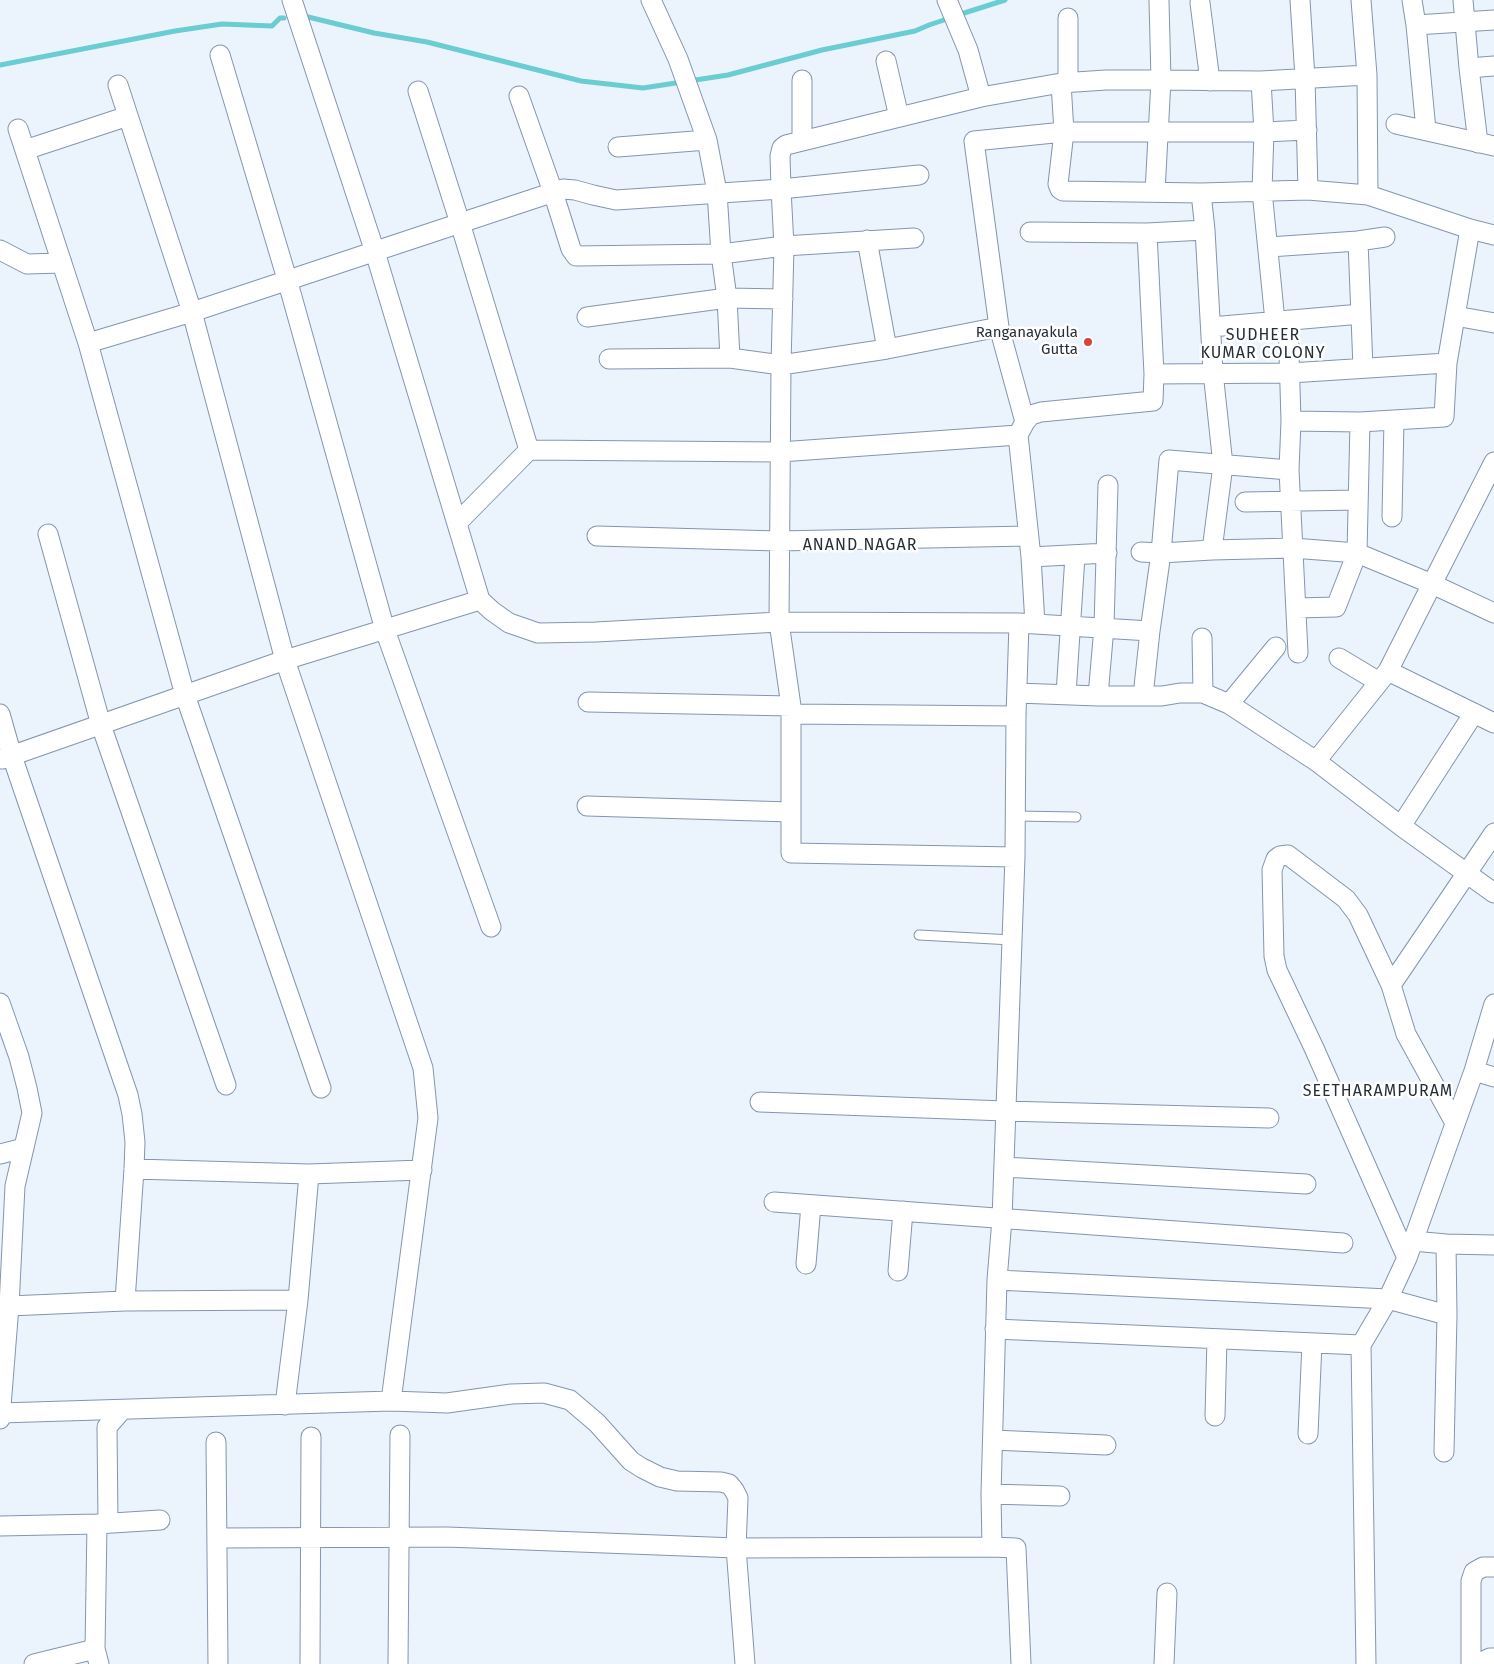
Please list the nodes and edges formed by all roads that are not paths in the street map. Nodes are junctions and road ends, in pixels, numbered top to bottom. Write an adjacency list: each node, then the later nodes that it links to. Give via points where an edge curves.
1 (292, 0): 65 (street)
2 (651, 0): 38 (street)
3 (1300, 0): 19 (street)
4 (1361, 0): 18 (street)
5 (1412, 0): 13 (street)
6 (1463, 0): 12 (street)
7 (1159, 1): 21 (street)
8 (1200, 3): 22 (street)
9 (948, 4): 28 (street, via 968,50)
10 (1068, 18): 24 (street)
11 (1494, 20): 12 (street)
12 (1465, 22): 13 (street); 17 (street)
13 (1416, 25): 34 (street)
14 (220, 56): 68 (street)
15 (886, 61): 30 (street)
16 (1494, 66): 17 (street)
17 (1468, 68): 40 (street)
18 (1367, 75): 19 (street); 51 (street)
19 (1305, 78): 23 (street); 33 (street)
20 (802, 80): 39 (street)
21 (1161, 80): 22 (street); 24 (street); 36 (street)
22 (1210, 81): 23 (street)
23 (1261, 81): 37 (street)
24 (1064, 83): 28 (street); 35 (street)
25 (118, 85): 29 (street)
26 (418, 91): 52 (street)
27 (519, 96): 47 (street)
28 (981, 97): 30 (street)
29 (128, 116): 42 (street); 71 (street)
30 (899, 117): 39 (street)
31 (1396, 124): 34 (street)
32 (18, 129): 42 (street)
33 (1306, 130): 37 (street); 45 (street)
34 (1426, 130): 40 (street)
35 (1064, 132): 36 (street); 49 (street, via 1058,184 1063,191); 77 (street, via 974,141)
36 (1159, 132): 37 (street); 49 (street)
37 (1264, 132): 46 (street)
38 (707, 140): 41 (street); 48 (street)
39 (802, 140): 44 (street, via 782,148)
40 (1486, 144)
41 (618, 147)
42 (25, 150): 67 (street)
43 (919, 175): 44 (street)
44 (781, 189): 48 (street); 62 (street)
45 (1308, 190): 46 (street); 51 (street)
46 (1262, 191): 50 (street); 63 (street)
47 (554, 192): 48 (street, via 575,190 616,200); 52 (street); 66 (street, via 576,256)
48 (718, 192): 66 (street)
49 (1155, 192): 50 (street)
50 (1201, 193): 54 (street)
51 (1368, 195): 53 (street)
52 (460, 223): 65 (street); 93 (street)
53 (1470, 229): 57 (street); 73 (street)
54 (1205, 230): 56 (street); 78 (street)
55 (1030, 232): 56 (street)
56 (1147, 232): 88 (street)
57 (1494, 235)
58 (1385, 237): 61 (street)
59 (914, 238): 60 (street)
60 (867, 240): 62 (street); 80 (street)
61 (1358, 241): 63 (street); 72 (street)
62 (784, 246): 66 (street); 70 (street)
63 (1269, 247): 75 (street)
64 (0, 250): 67 (street, via 27,264)
65 (375, 252): 68 (street); 103 (street)
66 (721, 254): 69 (street)
67 (62, 263): 79 (street)
68 (287, 279): 71 (street); 124 (street)
69 (727, 298): 70 (street); 74 (street); 81 (street)
70 (782, 299): 84 (street)
71 (192, 312): 79 (street); 130 (street)
72 (1361, 314): 75 (street); 85 (street)
73 (1455, 316): 76 (street); 83 (street)
74 (588, 317)
75 (1281, 320): 78 (street); 87 (street)
76 (1494, 323)
77 (999, 327): 80 (street); 92 (street)
78 (1211, 327): 86 (street)
79 (88, 343): 135 (street)
80 (887, 349): 84 (street)
81 (730, 358): 82 (street); 84 (street)
82 (609, 359)
83 (1447, 363): 85 (street); 89 (street, via 1444,417)
84 (781, 365): 94 (street)
85 (1363, 368): 87 (street)
86 (1213, 372): 87 (street); 88 (street); 96 (street)
87 (1290, 373): 90 (street)
88 (1154, 374): 92 (street, via 1153,401 1041,412 1031,415)
89 (1394, 420): 91 (street); 102 (street)
90 (1292, 421): 91 (street); 97 (street)
91 (1360, 422): 99 (street)
92 (1021, 429): 94 (street); 106 (street)
93 (529, 450): 94 (street); 103 (street)
94 (780, 452): 107 (street)
95 (1494, 462): 116 (street)
96 (1223, 465): 97 (street); 109 (street); 112 (street, via 1169,460)
97 (1289, 470): 100 (street)
98 (1108, 485): 111 (street)
99 (1358, 500): 100 (street); 113 (street)
100 (1290, 501): 101 (street); 108 (street)
101 (1245, 502)
102 (1392, 517)
103 (457, 523): 117 (street)
104 (48, 534): 145 (street)
105 (597, 536): 107 (street)
106 (1028, 536): 107 (street); 115 (street)
107 (778, 541): 120 (street)
108 (1293, 548): 109 (street); 113 (street); 118 (street)
109 (1212, 550): 112 (street)
110 (1141, 552): 112 (street)
111 (1107, 553): 114 (street); 123 (street)
112 (1161, 553): 125 (street)
113 (1357, 553): 116 (street); 118 (street, via 1336,606)
114 (1074, 556): 115 (street); 122 (street)
115 (1031, 557): 121 (street)
116 (1432, 584): 119 (street); 131 (street)
117 (480, 600): 120 (street, via 509,622 538,633); 124 (street)
118 (1296, 608): 128 (street)
119 (1494, 613)
120 (778, 622): 121 (street); 140 (street)
121 (1027, 623): 122 (street); 132 (street)
122 (1071, 625): 123 (street); 134 (street)
123 (1104, 627): 125 (street); 136 (street)
124 (385, 630): 130 (street); 157 (street)
125 (1150, 631): 137 (street)
126 (1202, 638): 133 (street)
127 (1276, 647): 139 (street)
128 (1298, 653)
129 (1339, 658): 131 (street)
130 (285, 660): 135 (street); 175 (street, via 423,1068 428,1118)
131 (1384, 677): 141 (street); 147 (street)
132 (1016, 693): 134 (street); 143 (street)
133 (1203, 693): 137 (street); 139 (street)
134 (1066, 694): 136 (street)
135 (186, 696): 145 (street); 166 (street)
136 (1098, 696): 137 (street)
137 (1143, 696)
138 (588, 702): 140 (street)
139 (1229, 704): 147 (street)
140 (791, 710): 143 (street); 149 (street)
141 (1474, 712): 144 (street); 152 (street)
142 (0, 714): 146 (street)
143 (1016, 716): 150 (street)
144 (1494, 722)
145 (101, 725): 146 (street); 165 (street)
146 (6, 758): 174 (street, via 128,1096 134,1125)
147 (1316, 761): 152 (street)
148 (587, 806): 149 (street)
149 (791, 812): 154 (street, via 791,853)
150 (1015, 816): 151 (lane); 154 (street)
151 (1076, 817)
152 (1401, 826): 155 (street)
153 (1494, 833): 155 (street)
154 (1015, 857): 159 (street)
155 (1465, 874): 156 (street); 160 (street)
156 (1494, 894)
157 (491, 927)
158 (919, 935): 159 (lane)
159 (1012, 940): 168 (street)
160 (1391, 985): 170 (street, via 1406,1034); 186 (street, via 1358,915 1346,899 1288,856 1276,859 1272,870 1277,970)
161 (0, 1003): 171 (street, via 21,1065 32,1113)
162 (1494, 1004): 163 (street)
163 (1474, 1071): 164 (street); 170 (street)
164 (1494, 1077)
165 (226, 1085)
166 (321, 1088)
167 (760, 1102): 168 (street)
168 (1005, 1111): 169 (street); 173 (street)
169 (1269, 1118)
170 (1455, 1123): 182 (street)
171 (24, 1148): 172 (street); 193 (street, via 15,1186)
172 (0, 1154)
173 (1004, 1167): 177 (street); 181 (street)
174 (134, 1169): 176 (street); 192 (street)
175 (422, 1170): 176 (street); 199 (street)
176 (309, 1174): 191 (street)
177 (1306, 1184)
178 (774, 1202): 179 (street)
179 (811, 1205): 180 (street); 187 (street)
180 (903, 1211): 181 (street); 188 (street)
181 (1002, 1219): 183 (street); 189 (street)
182 (1413, 1240): 184 (street); 186 (street)
183 (1343, 1243)
184 (1446, 1244): 185 (street); 194 (street)
185 (1494, 1245)
186 (1407, 1258): 190 (street)
187 (806, 1264)
188 (898, 1271)
189 (997, 1280): 190 (street); 195 (street)
190 (1388, 1299): 194 (street); 198 (street)
191 (298, 1300): 192 (street); 200 (street)
192 (125, 1301): 193 (street)
193 (9, 1306): 202 (street)
194 (1447, 1315): 211 (street)
195 (996, 1329): 196 (street); 208 (street)
196 (1217, 1339): 197 (street); 203 (street)
197 (1312, 1343): 198 (street); 205 (street)
198 (1361, 1344): 233 (street)
199 (390, 1401): 200 (street); 221 (street, via 447,1403 544,1393 570,1400 642,1468 677,1481 729,1484 738,1498)
200 (286, 1405): 201 (street)
201 (122, 1410): 202 (street); 215 (street, via 107,1427)
202 (0, 1413): 204 (street)
203 (1215, 1416)
204 (0, 1419)
205 (1308, 1434)
206 (400, 1435): 217 (street)
207 (311, 1437): 219 (street)
208 (992, 1440): 210 (street); 212 (street)
209 (216, 1442): 218 (street)
210 (1106, 1445)
211 (1444, 1452)
212 (991, 1494): 213 (street); 220 (street)
213 (1060, 1496)
214 (160, 1520): 215 (street)
215 (102, 1524): 216 (street); 224 (street)
216 (0, 1526)
217 (399, 1537): 219 (street); 221 (street); 229 (street)
218 (217, 1538): 219 (street); 227 (street)
219 (311, 1538): 228 (street)
220 (992, 1547): 221 (street); 231 (street, via 1016,1548)
221 (736, 1548): 230 (street)
222 (1494, 1567): 234 (street, via 1483,1567 1474,1572 1470,1581)
223 (1167, 1593): 232 (street)
224 (97, 1656): 226 (street)
225 (1494, 1658): 235 (street)
226 (34, 1664)
227 (218, 1664)
228 (310, 1664)
229 (398, 1664)
230 (745, 1664)
231 (1021, 1664)
232 (1164, 1664)
233 (1366, 1664)
234 (1471, 1664)
235 (1478, 1664)

